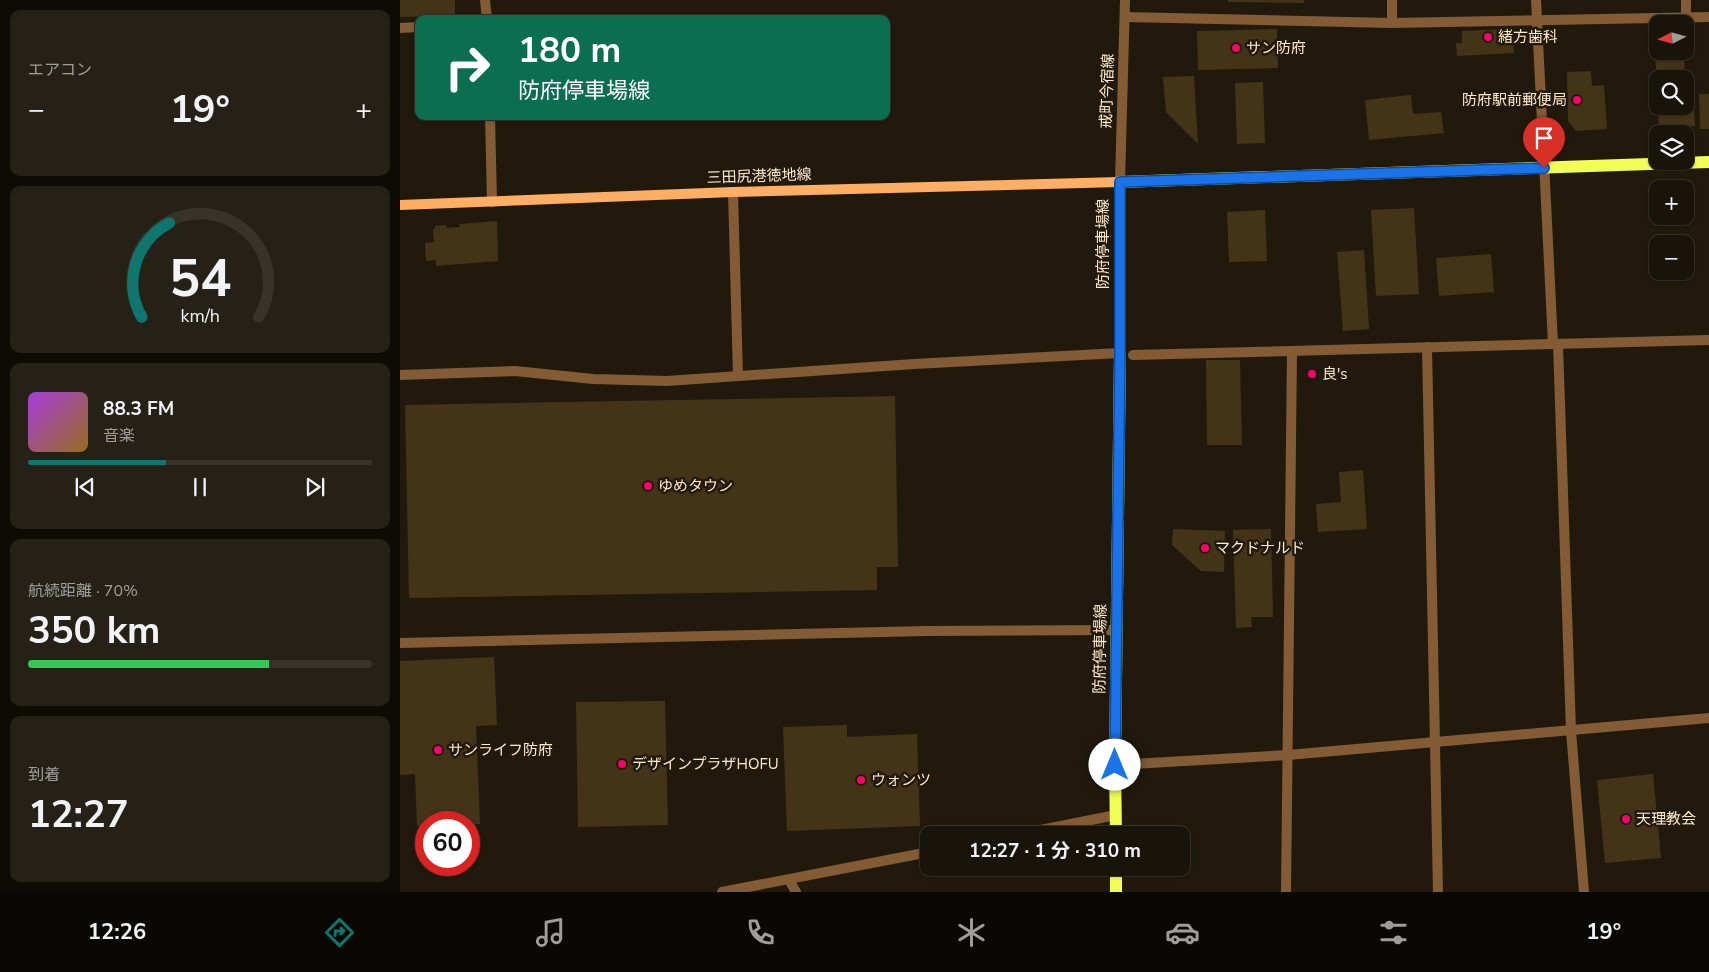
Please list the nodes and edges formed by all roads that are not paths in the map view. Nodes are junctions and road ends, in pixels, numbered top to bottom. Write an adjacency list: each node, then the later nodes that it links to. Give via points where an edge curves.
1 (485, 0): 6 (street)
2 (1125, 0): 8 (street, 戒町今宿線)
3 (1392, 0): 13 (street)
4 (1536, 0): 12 (street)
5 (1686, 0): 7 (street)
6 (487, 15)
7 (1686, 15)
8 (1125, 17): 13 (street); 19 (street, 戒町今宿線)
9 (1694, 17): 10 (street)
10 (1709, 17)
11 (1649, 18): 12 (street)
12 (1536, 21): 13 (street); 18 (street)
13 (1392, 23)
14 (415, 27): 15 (street)
15 (400, 28)
16 (490, 120): 21 (street)
17 (1709, 162): 18 (main road, 防府停車場線)
18 (1544, 168): 19 (main road, 防府停車場線); 24 (street)
19 (1120, 182): 20 (main road, 三田尻港徳地線); 27 (main road, 防府停車場線)
20 (733, 192): 21 (main road, 三田尻港徳地線); 30 (street)
21 (492, 202): 22 (main road, 三田尻港徳地線)
22 (400, 206)
23 (1709, 340): 24 (street)
24 (1556, 344): 25 (street); 34 (street)
25 (1427, 347): 26 (street); 35 (street)
26 (1292, 351): 28 (street); 36 (street)
27 (1120, 352): 30 (street); 31 (main road, 防府停車場線)
28 (1133, 355)
29 (400, 375): 30 (street, via 515,371 593,379 667,381)
30 (738, 376)
31 (1116, 630): 32 (street); 37 (main road, 防府停車場線)
32 (400, 643)
33 (1709, 718): 34 (street)
34 (1571, 731): 35 (street); 49 (street)
35 (1435, 743): 36 (street); 48 (street)
36 (1288, 755): 37 (street); 47 (street)
37 (1115, 765): 38 (main road, 防府停車場線)
38 (1116, 815): 39 (street); 40 (main road, 防府停車場線)
39 (1061, 826)
40 (1116, 826)
41 (920, 854): 43 (street)
42 (1116, 876): 46 (main road)
43 (789, 880): 44 (street); 45 (street)
44 (722, 892)
45 (796, 892)
46 (1116, 892)
47 (1286, 892)
48 (1438, 892)
49 (1584, 892)

